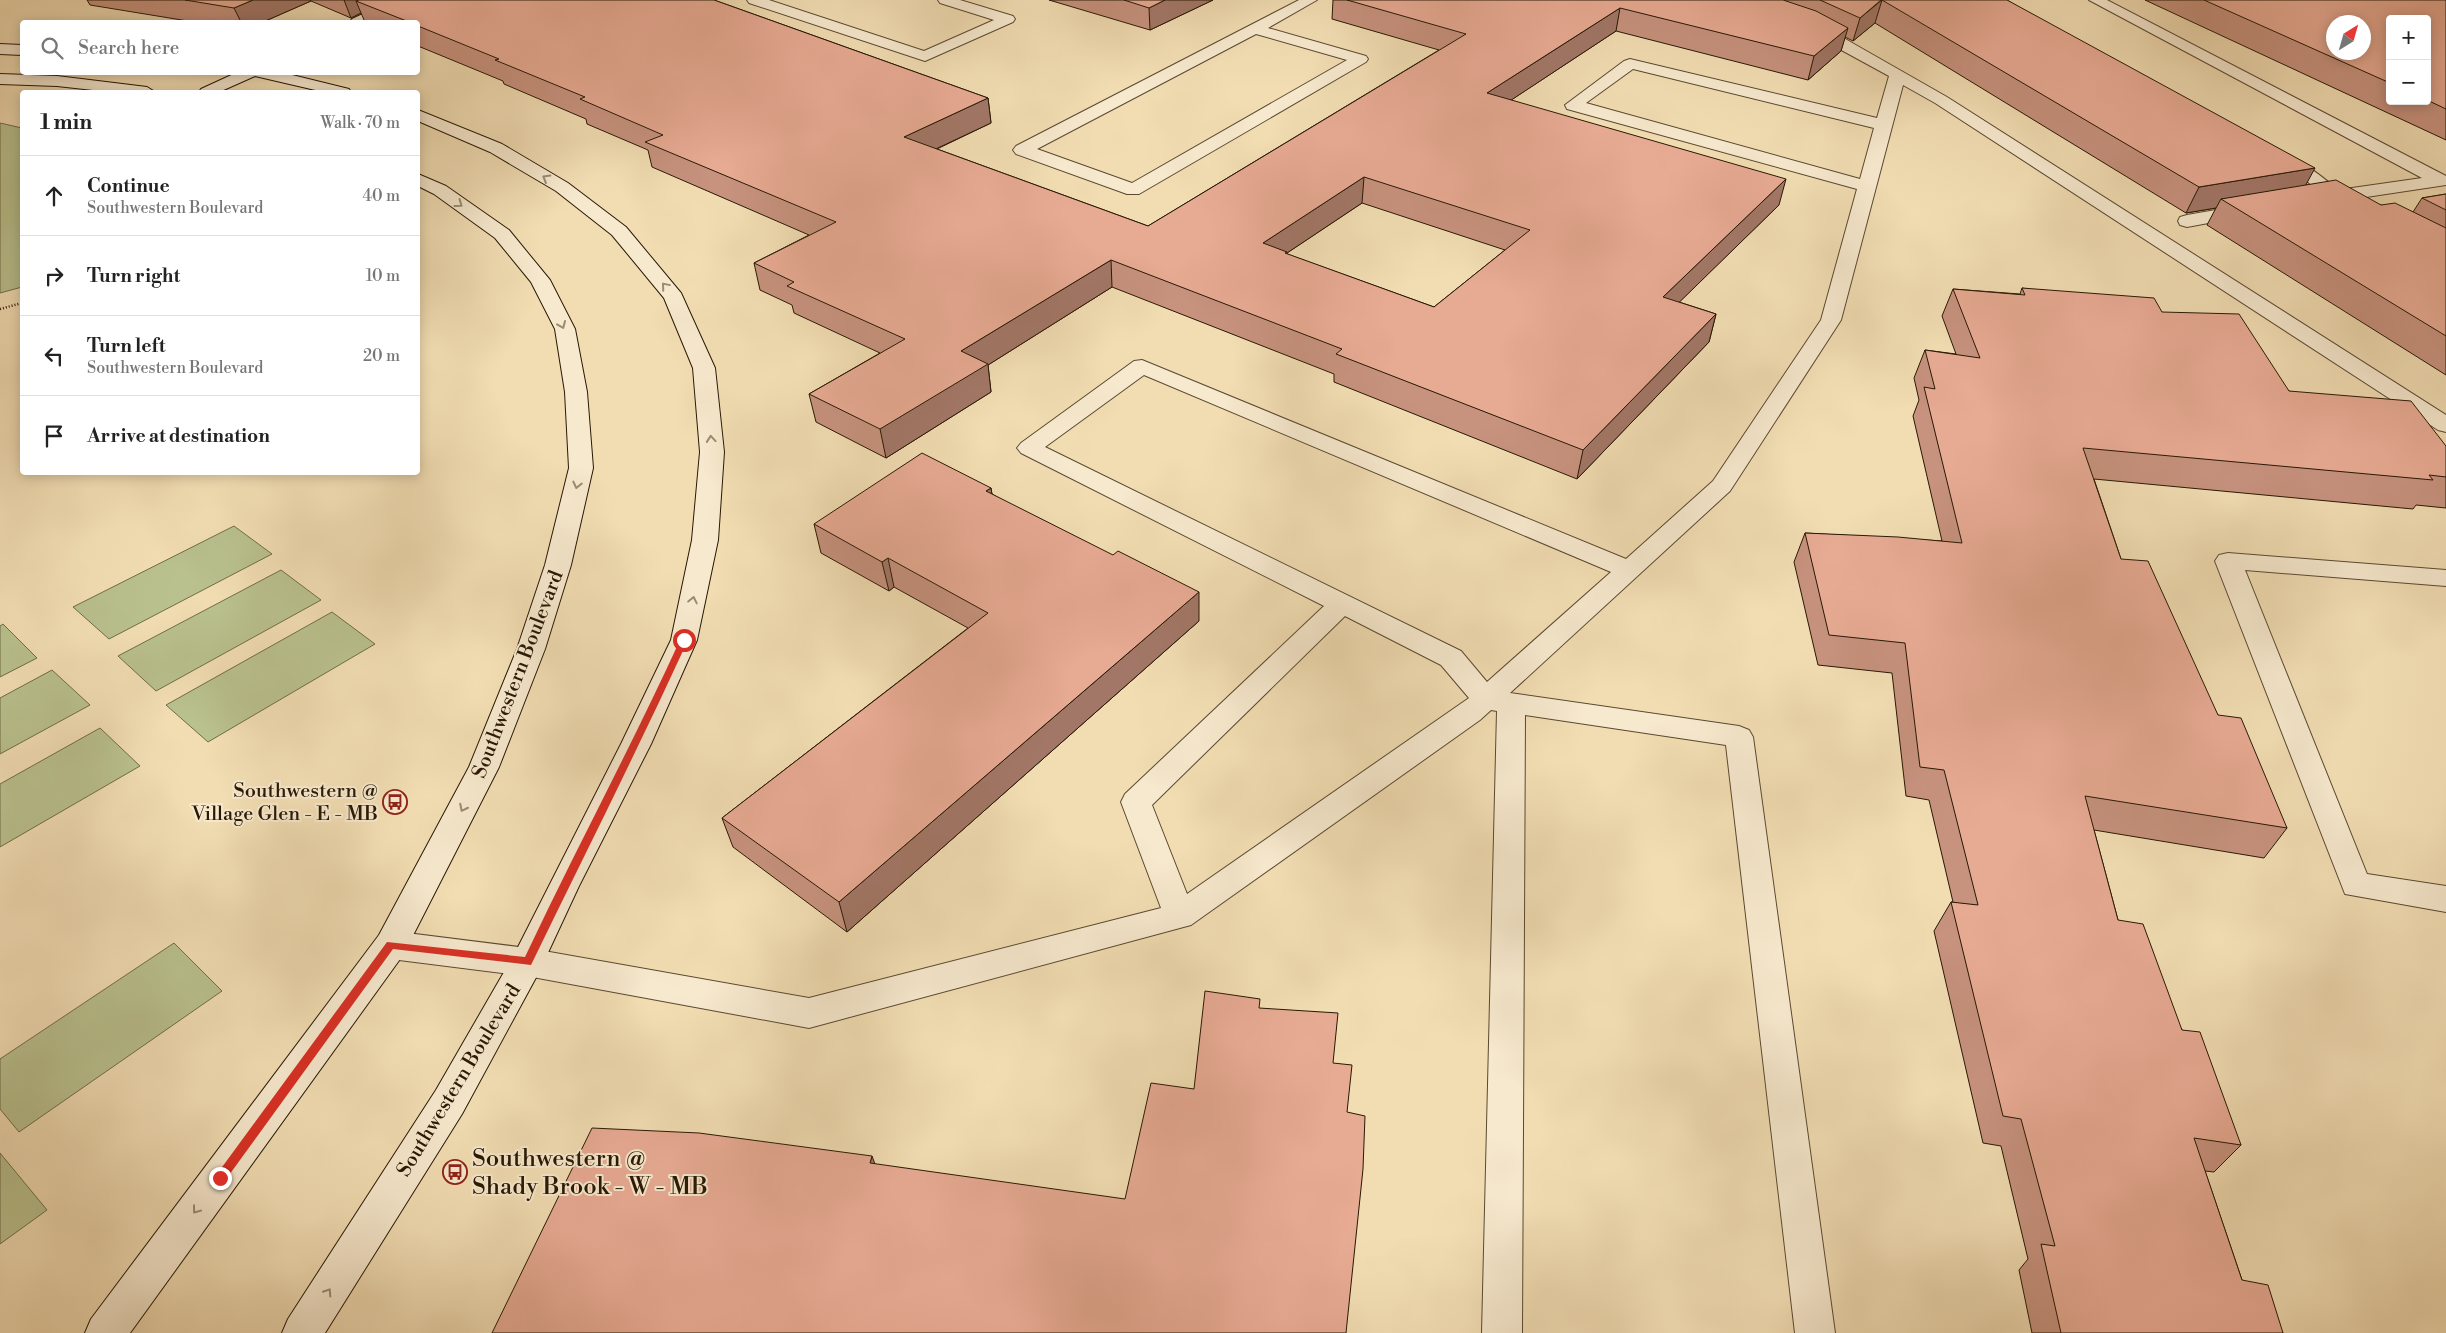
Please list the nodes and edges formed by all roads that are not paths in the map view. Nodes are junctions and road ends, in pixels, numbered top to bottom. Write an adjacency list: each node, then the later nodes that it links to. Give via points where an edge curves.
1 (405, 0): 6 (street)
2 (754, 0): 3 (street, via 925,56 1008,19)
3 (946, 0)
4 (1310, 0): 8 (street)
5 (2096, 0): 23 (street, via 2441,181)
6 (361, 20)
7 (1792, 22): 11 (street, via 1828,35)
8 (1254, 29): 8 (street, via 1237,38 1022,150 1133,190 1360,59)
9 (0, 49): 10 (street)
10 (20, 50)
11 (1897, 74): 19 (street); 28 (street)
12 (245, 75): 16 (street)
13 (270, 75): 17 (street)
14 (0, 79): 15 (street)
15 (129, 90)
16 (212, 90)
17 (334, 90)
18 (420, 116): 36 (street, Southwestern Boulevard, one-way to 18, via 684,640 705,540 712,452 704,368 674,297 619,231 562,187 496,148)
19 (1883, 125): 22 (street); 22 (street, via 1630,64 1572,104)
20 (2262, 150): 23 (street, via 2314,178)
21 (420, 180): 35 (street, Southwestern Boulevard, one-way to 35, via 440,190 502,234 540,280 565,329 576,392 581,468 558,565 505,716 484,767)
22 (1867, 186): 29 (street, via 1831,320 1722,486)
23 (2334, 196): 24 (street); 26 (street)
24 (2305, 201)
25 (2266, 208): 27 (street)
26 (2360, 210)
27 (2187, 221)
28 (2446, 425)
29 (1630, 570): 31 (street, via 1142,366 1029,448); 32 (street)
30 (2446, 578): 33 (street, via 2228,561 2356,885)
31 (1342, 604): 32 (street, via 1451,658); 34 (street, via 1136,802)
32 (1498, 701): 34 (street, via 1470,713); 39 (street); 40 (street, via 1739,737)
33 (2446, 898)
34 (1180, 916): 36 (street, via 809,1013)
35 (391, 945): 36 (street); 37 (street, Southwestern Boulevard, one-way to 37)
36 (527, 962): 38 (street, Southwestern Boulevard, one-way to 36, via 450,1102)
37 (105, 1333)
38 (302, 1333)
39 (1502, 1333)
40 (1815, 1333)

